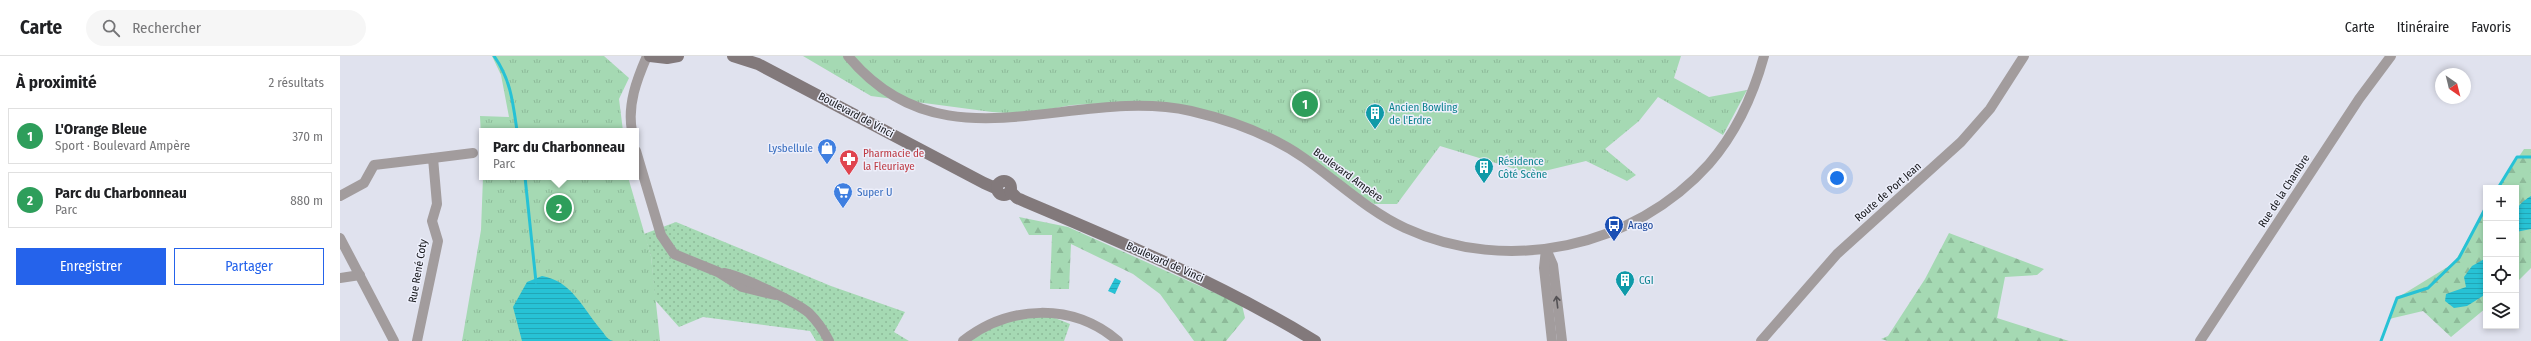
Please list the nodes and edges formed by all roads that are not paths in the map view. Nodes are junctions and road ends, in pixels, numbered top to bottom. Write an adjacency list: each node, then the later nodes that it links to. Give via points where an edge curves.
1 (647, 56): 10 (street, via 631,107)
2 (650, 56): 3 (main road)
3 (678, 56)
4 (734, 56): 9 (main road, Boulevard de Vinci)
5 (848, 56): 16 (street, Boulevard Ampère, via 880,87 918,107 942,114 1004,119 1134,105 1198,113 1264,135 1295,152 1393,222 1426,236 1488,251)
6 (1764, 56): 16 (street, Boulevard Ampère, via 1747,108 1710,163 1690,183 1631,224 1584,242)
7 (2024, 56): 27 (street, Route de Port Jean, via 1990,109 1961,142 1837,254)
8 (2391, 56): 28 (street, Rue de la Chambre, via 2359,99)
9 (754, 60): 24 (main road, Boulevard de Vinci, via 982,182 993,187 1003,182 1008,183 1010,191 1017,198 1200,277)
10 (632, 128)
11 (473, 153): 12 (street)
12 (433, 158): 14 (street, via 374,165 364,182); 20 (street, Rue René Coty, via 437,204 432,221 438,241)
13 (639, 162): 21 (street, via 661,234 668,247 683,259 718,272 742,287 775,295 808,313)
14 (340, 196)
15 (340, 238): 17 (street)
16 (1546, 248): 25 (street, via 1544,268); 26 (street, one-way to 16, via 1553,265)
17 (360, 275): 18 (street); 19 (street)
18 (340, 278)
19 (394, 341)
20 (418, 341)
21 (829, 341)
22 (963, 341): 23 (street, via 998,320 1040,311 1087,323)
23 (1118, 341)
24 (1315, 341)
25 (1552, 341)
26 (1562, 341)
27 (1761, 341)
28 (2200, 341)

